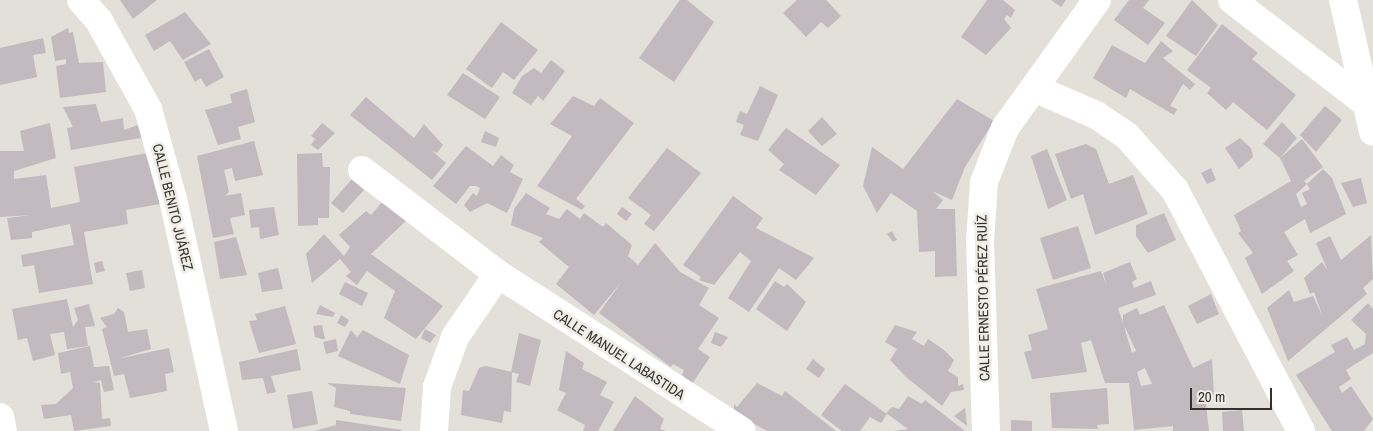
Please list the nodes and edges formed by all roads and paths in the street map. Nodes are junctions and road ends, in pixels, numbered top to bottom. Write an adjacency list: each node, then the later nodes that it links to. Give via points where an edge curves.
1 (81, 0): 12 (street, CALLE BENITO JUÁREZ, via 99,21 148,109 173,199)
2 (1097, 0): 5 (street, CALLE ERNESTO PÉREZ RUÍZ)
3 (1232, 0): 6 (street)
4 (1343, 0): 6 (street)
5 (1034, 88): 15 (street, CALLE ERNESTO PÉREZ RUÍZ, via 1005,128 984,182 980,242); 16 (street, via 1096,116 1127,136 1175,190)
6 (1364, 101): 7 (street)
7 (1373, 132)
8 (362, 170): 9 (street, CALLE MANUEL LABASTIDA)
9 (498, 274): 13 (street, via 455,338 437,387); 14 (street, CALLE MANUEL LABASTIDA)
10 (0, 417): 11 (street)
11 (3, 431)
12 (224, 431)
13 (434, 431)
14 (742, 431)
15 (986, 431)
16 (1301, 431)

